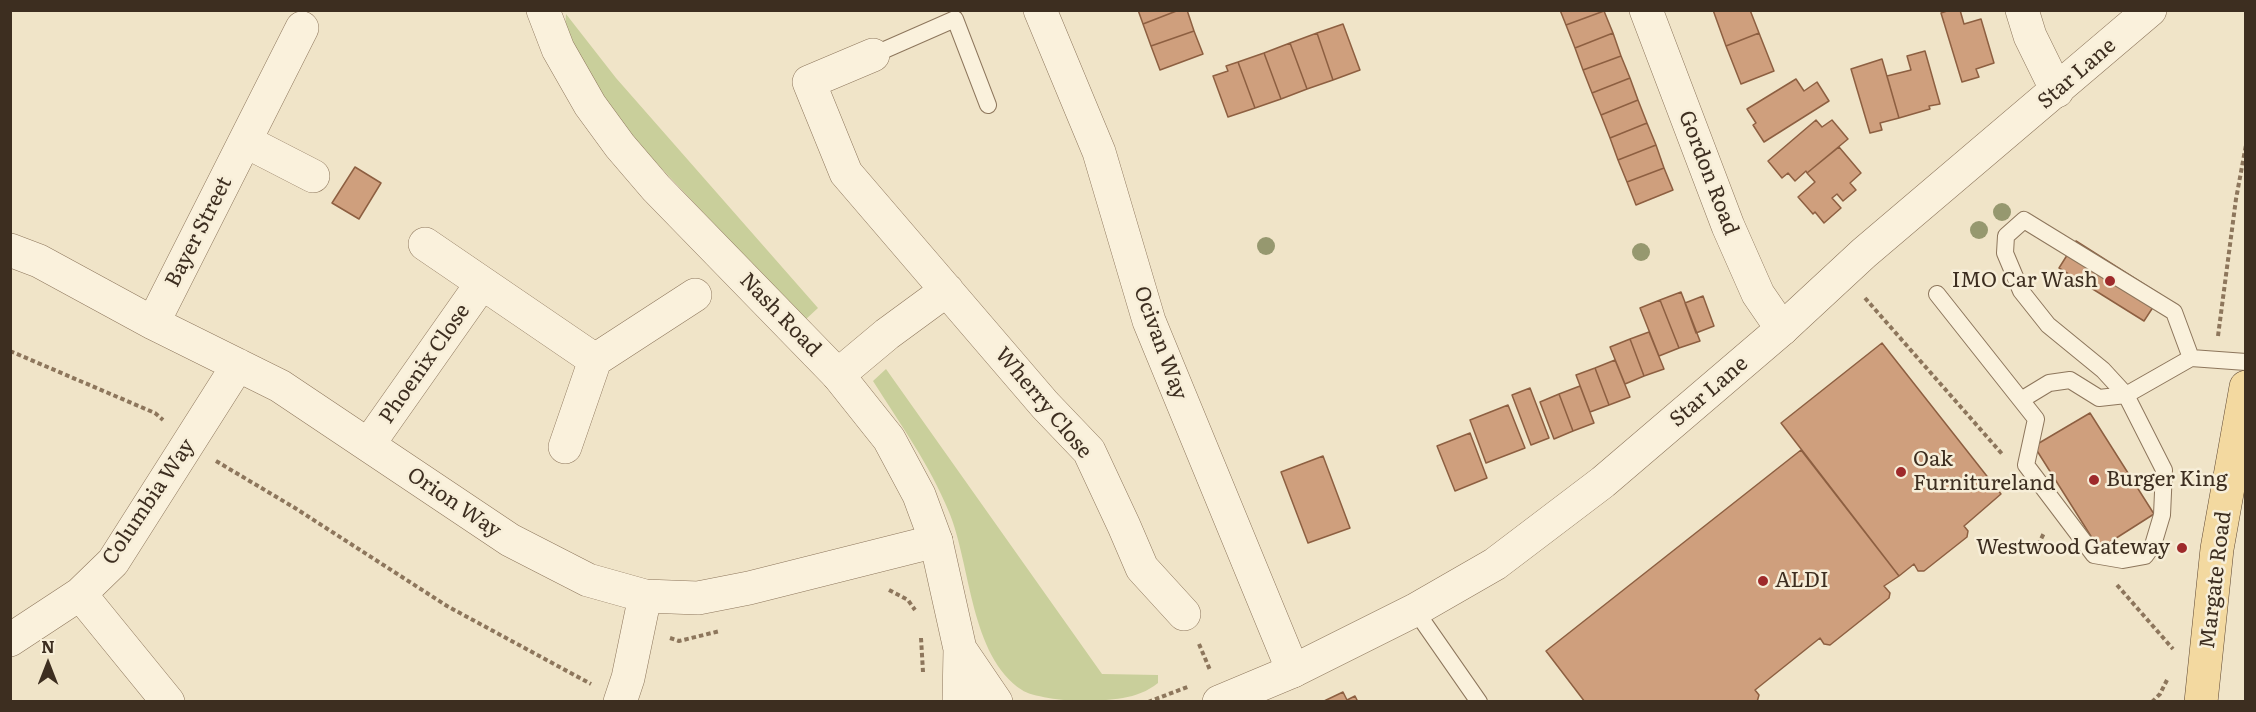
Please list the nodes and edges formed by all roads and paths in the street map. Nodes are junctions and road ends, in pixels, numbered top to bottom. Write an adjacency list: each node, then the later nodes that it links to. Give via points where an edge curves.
1 (543, 10): 25 (street, Nash Road, via 558,49 590,105 620,146)
2 (1040, 10): 44 (street, Ocivan Way, via 1099,152 1149,321)
3 (1646, 10): 19 (street, Gordon Road, via 1728,226 1758,294)
4 (2022, 10): 8 (street, via 2030,36)
5 (2150, 10): 8 (street, Star Lane)
6 (302, 28): 10 (street, Bayer Street)
7 (873, 56): 9 (lane, via 955,19); 15 (street, Wherry Close, via 809,82 846,173)
8 (2058, 91): 19 (street, Star Lane, via 1864,253)
9 (988, 105)
10 (245, 141): 11 (street); 18 (street, Bayer Street)
11 (313, 176)
12 (425, 244): 14 (street, Phoenix Close)
13 (10, 250): 18 (street, Orion Way, via 39,261)
14 (482, 283): 22 (street, Phoenix Close); 30 (street, Phoenix Close)
15 (947, 290): 25 (street); 37 (street, Wherry Close, via 1089,451 1142,568)
16 (1936, 294): 28 (lane)
17 (695, 295): 22 (street)
18 (153, 323): 24 (street, Orion Way)
19 (1782, 329): 36 (street, Star Lane, via 1603,482 1495,564)
20 (10, 351): 29 (path, via 155,412)
21 (2191, 358): 23 (lane); 27 (lane); 27 (lane, via 2174,312 2024,220 2006,236 2005,253 2021,291 2048,325 2103,370)
22 (595, 360): 31 (street)
23 (2246, 362)
24 (238, 366): 29 (street, Columbia Way); 30 (street, Orion Way, via 280,386)
25 (838, 375): 32 (street, Nash Road, via 889,439 919,495)
26 (2246, 387): 54 (main road, Margate Road, via 2217,549)
27 (2126, 395): 28 (lane, via 2099,398 2070,380 2049,383); 28 (lane, via 2164,470 2162,514 2153,544 2145,556 2123,560 2094,555 2026,465 2036,419)
28 (2021, 400)
29 (188, 444): 34 (street, Columbia Way, via 112,562); 47 (path, via 447,606)
30 (368, 445): 35 (street, Orion Way, via 510,540 588,580)
31 (565, 447)
32 (936, 541): 35 (street, Orion Way, via 698,598); 43 (street, Nash Road)
33 (882, 587): 38 (path, via 908,600)
34 (80, 594): 42 (street, Columbia Way); 48 (street)
35 (645, 596): 39 (street)
36 (1415, 610): 44 (street, Star Lane); 53 (lane)
37 (1184, 614)
38 (917, 618)
39 (638, 628): 40 (path, via 679,641); 47 (street)
40 (725, 630)
41 (920, 637): 45 (path)
42 (10, 640)
43 (960, 649): 49 (street, Nash Road); 50 (street, Nash Road)
44 (1293, 671): 52 (street, Star Lane)
45 (924, 680)
46 (1191, 686): 51 (path)
47 (621, 701)
48 (168, 702)
49 (959, 702)
50 (996, 702)
51 (1148, 702)
52 (1219, 702)
53 (1479, 702)
54 (2201, 702)

